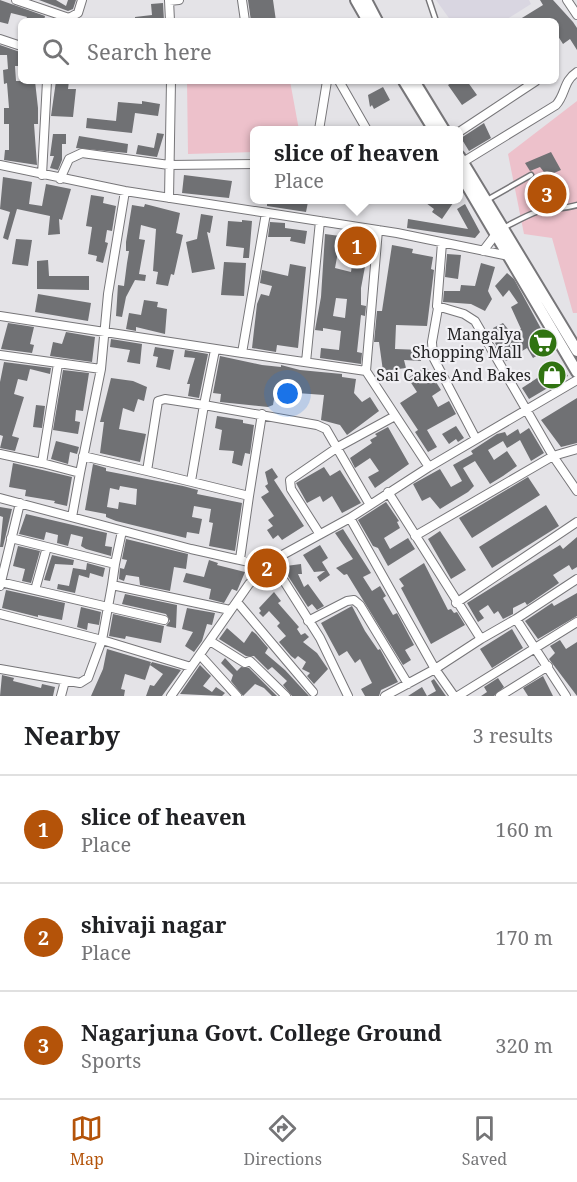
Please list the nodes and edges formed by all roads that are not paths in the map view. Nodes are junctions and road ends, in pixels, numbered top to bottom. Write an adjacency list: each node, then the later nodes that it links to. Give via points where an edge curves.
1 (16, 0): 11 (street)
2 (82, 0): 12 (street)
3 (179, 0): 9 (street)
4 (242, 0): 14 (street)
5 (356, 0): 15 (main road)
6 (366, 0): 16 (main road)
7 (429, 0): 17 (lane)
8 (567, 0): 10 (street)
9 (169, 1): 13 (street)
10 (577, 15)
11 (66, 18)
12 (74, 18)
13 (170, 18)
14 (245, 18)
15 (366, 18)
16 (375, 18)
17 (435, 18)
18 (0, 39): 19 (street)
19 (18, 45)
20 (577, 72): 33 (street, via 567,79 556,105)
21 (47, 84): 39 (street)
22 (171, 84): 36 (street)
23 (327, 84): 28 (street)
24 (341, 84): 29 (street)
25 (406, 84): 30 (main road)
26 (416, 84): 31 (main road)
27 (531, 84): 32 (street)
28 (320, 126)
29 (365, 126)
30 (432, 126)
31 (442, 126)
32 (463, 129)
33 (463, 161)
34 (250, 164): 36 (street)
35 (0, 165): 39 (street)
36 (169, 165): 41 (street, via 77,154 66,162); 43 (street)
37 (463, 167): 44 (main road)
38 (463, 168): 49 (main road)
39 (42, 175): 41 (street)
40 (531, 175): 44 (lane)
41 (60, 179): 42 (street)
42 (125, 191): 43 (street); 55 (street)
43 (169, 198): 46 (street)
44 (486, 201): 49 (main road)
45 (577, 205): 49 (lane, via 536,212)
46 (266, 213): 47 (street); 59 (street)
47 (320, 221): 48 (street); 61 (street)
48 (378, 230): 50 (street); 64 (street)
49 (499, 231): 51 (street); 52 (main road); 56 (main road)
50 (442, 243): 51 (street); 53 (street)
51 (483, 251): 52 (street)
52 (509, 256): 65 (main road)
53 (438, 308): 68 (street, via 475,321); 71 (street, via 433,357)
54 (0, 316): 55 (street)
55 (104, 330): 57 (street); 63 (street)
56 (572, 336): 58 (main road)
57 (215, 350): 59 (street); 67 (street)
58 (577, 351)
59 (242, 353): 61 (street)
60 (0, 355): 62 (street)
61 (306, 362): 64 (street)
62 (58, 364): 63 (street); 77 (street)
63 (101, 369): 75 (street)
64 (366, 371): 70 (street)
65 (577, 372)
66 (577, 380): 68 (street)
67 (204, 405): 69 (street); 79 (street, via 158,401); 81 (street)
68 (526, 409): 71 (street); 76 (street)
69 (262, 414): 72 (street, via 317,425 326,429); 84 (street)
70 (395, 416): 72 (street); 78 (street)
71 (476, 439): 78 (street)
72 (338, 447): 87 (street); 92 (street, via 290,480 291,489)
73 (577, 449): 76 (street)
74 (0, 454): 77 (street)
75 (83, 456): 79 (street); 80 (street)
76 (553, 456): 82 (street); 93 (street)
77 (42, 463): 80 (street)
78 (429, 467): 83 (street)
79 (147, 471): 81 (street)
80 (80, 473): 88 (street)
81 (191, 482): 84 (street)
82 (577, 491)
83 (388, 492): 87 (street); 93 (street)
84 (249, 496): 96 (street)
85 (0, 498): 86 (street)
86 (20, 503): 88 (street); 94 (street)
87 (370, 506): 89 (street)
88 (72, 517): 91 (street)
89 (350, 518): 92 (street); 123 (street)
90 (577, 522): 107 (street)
91 (122, 531): 96 (street); 98 (street)
92 (319, 533): 97 (street)
93 (414, 536): 107 (street)
94 (12, 538): 95 (street); 103 (street)
95 (47, 547): 98 (street); 105 (street)
96 (240, 559): 99 (street)
97 (275, 559): 99 (street, via 266,556); 100 (street)
98 (115, 564): 104 (street)
99 (258, 564): 101 (street)
100 (277, 570): 101 (street, via 268,576); 113 (street)
101 (261, 573): 106 (street)
102 (577, 579): 111 (street)
103 (0, 583): 105 (street)
104 (112, 585): 108 (street); 109 (street)
105 (35, 590): 108 (street)
106 (237, 602): 109 (street); 126 (street)
107 (456, 603): 115 (street)
108 (108, 607): 112 (street); 116 (street)
109 (230, 610): 117 (street)
110 (0, 614): 116 (street)
111 (516, 619): 115 (street); 118 (street)
112 (164, 620)
113 (308, 621): 125 (street, via 354,600); 131 (street, via 327,650)
114 (577, 622): 118 (street)
115 (482, 639): 123 (street)
116 (102, 640): 121 (street); 124 (street, via 86,680)
117 (210, 641): 119 (street); 130 (street, via 245,663 250,661)
118 (534, 648): 120 (street); 133 (street)
119 (200, 655): 121 (street); 129 (street)
120 (548, 666): 134 (street); 135 (street)
121 (191, 667): 128 (street)
122 (0, 669): 124 (street)
123 (435, 669): 125 (street); 133 (street)
124 (65, 681): 127 (street)
125 (408, 684): 132 (street)
126 (313, 692)
127 (61, 696)
128 (171, 696)
129 (237, 696)
130 (286, 696)
131 (348, 696)
132 (385, 696)
133 (456, 696)
134 (500, 696)
135 (566, 696)

